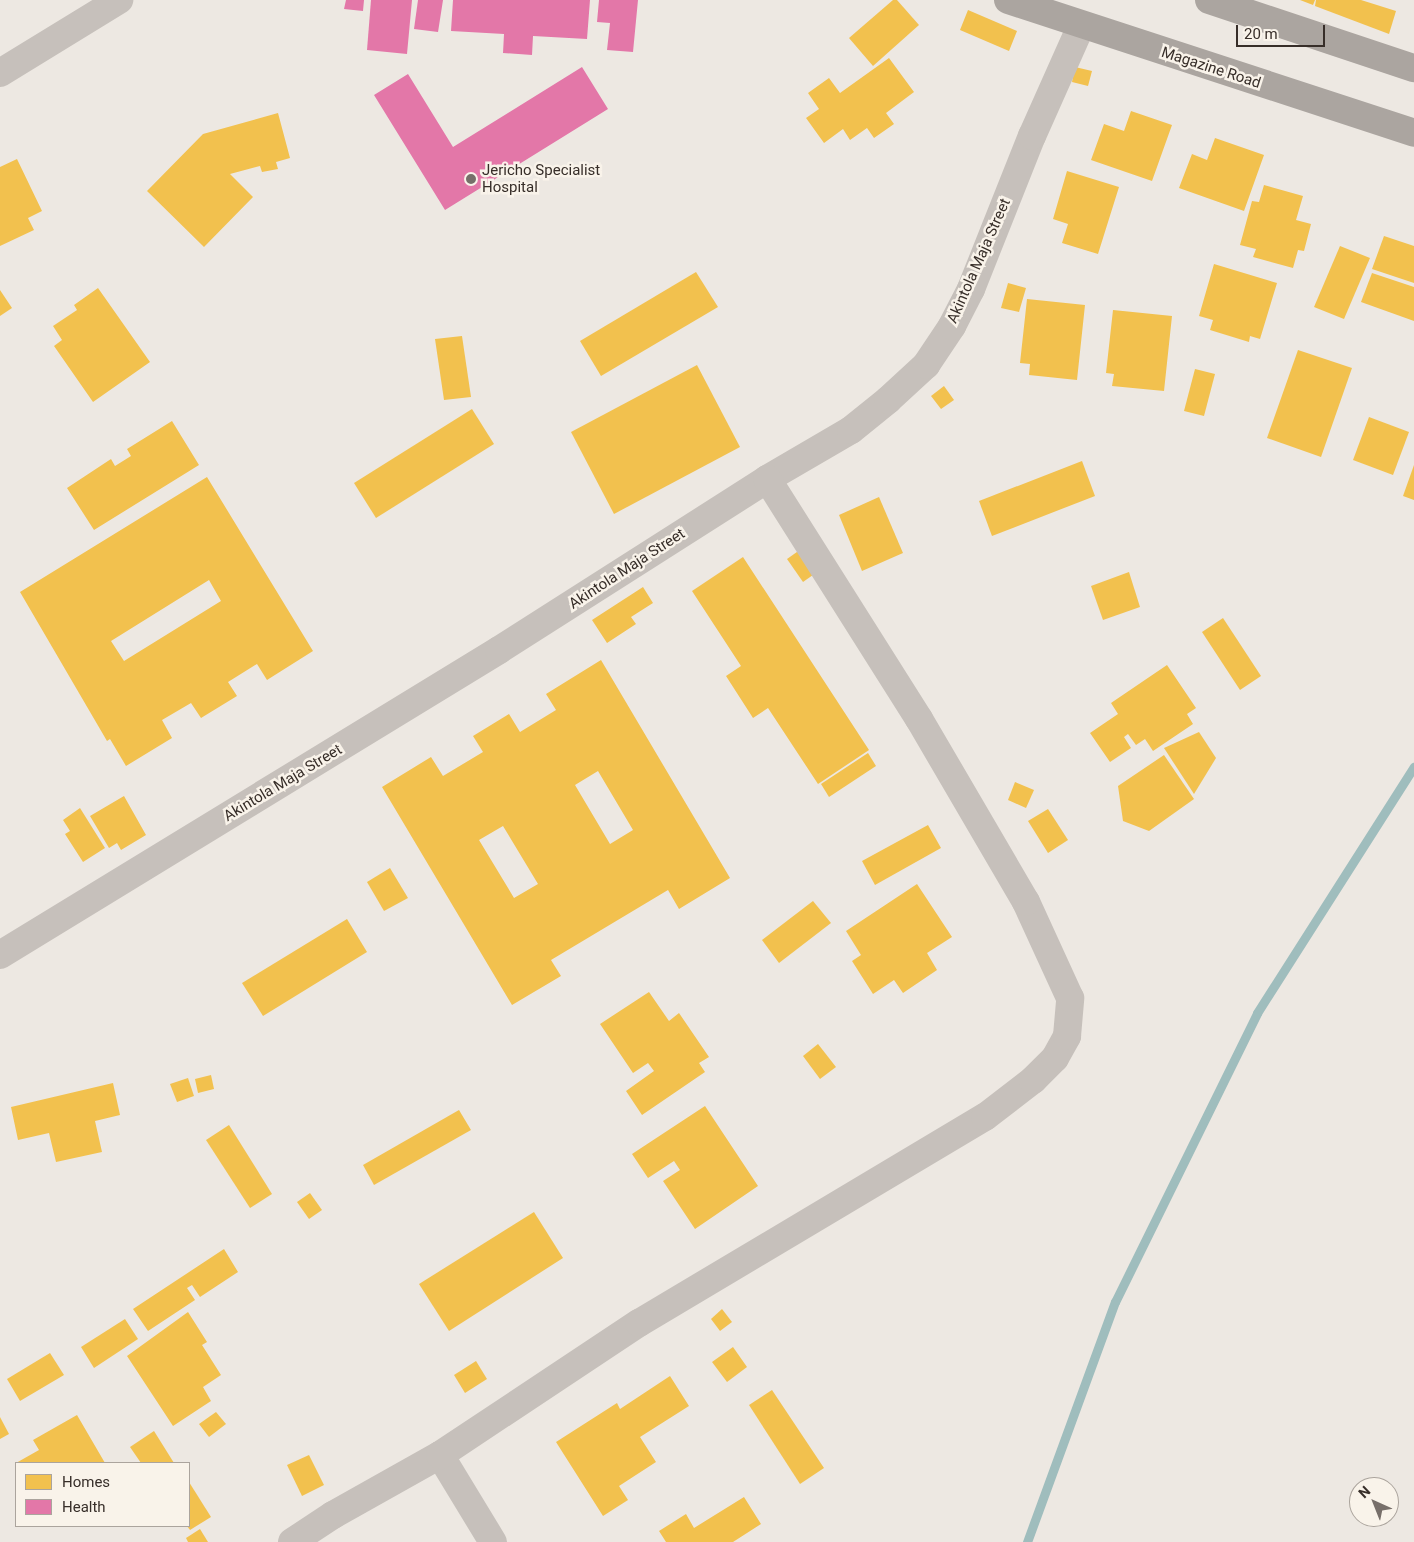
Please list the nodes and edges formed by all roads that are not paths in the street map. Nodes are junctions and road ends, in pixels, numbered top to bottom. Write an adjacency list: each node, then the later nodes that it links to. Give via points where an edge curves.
1 (119, 0): 6 (street)
2 (1008, 0): 4 (main road, Magazine Road)
3 (1209, 0): 5 (main road)
4 (1081, 26): 7 (main road, Magazine Road); 8 (street, Akintola Maja Street, via 1032,136 971,289 952,326 926,364 851,430)
5 (1414, 68)
6 (0, 72)
7 (1414, 133)
8 (767, 479): 9 (street, Akintola Maja Street, via 499,650); 10 (street, via 919,720 1026,902 1070,998 1067,1036 1055,1058 1039,1074 985,1117 639,1323)
9 (0, 955)
10 (440, 1455): 11 (street); 12 (street)
11 (292, 1542)
12 (493, 1542)

